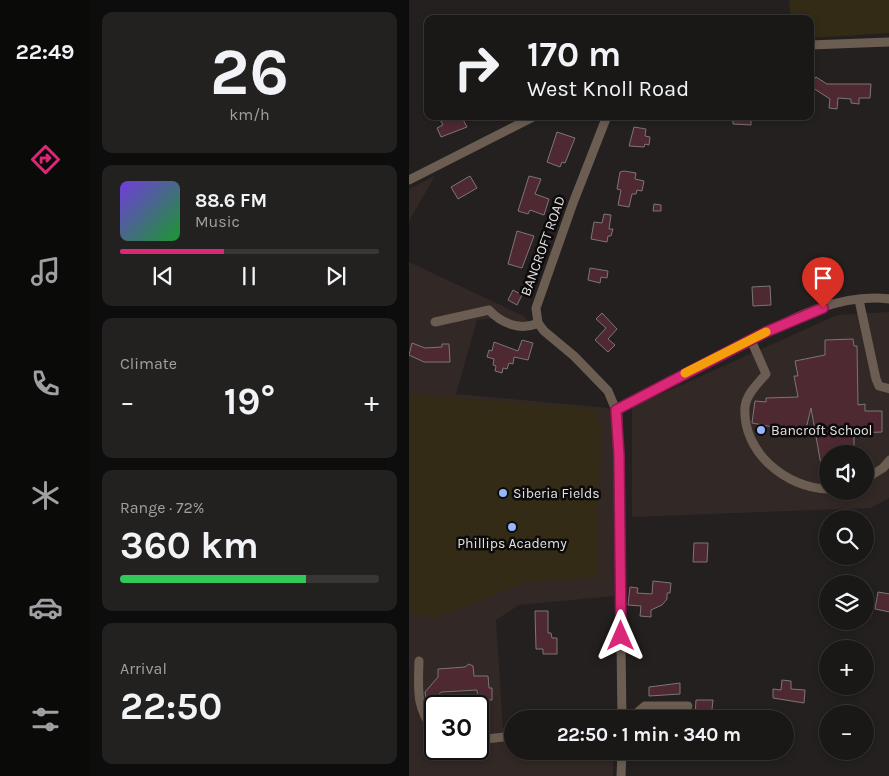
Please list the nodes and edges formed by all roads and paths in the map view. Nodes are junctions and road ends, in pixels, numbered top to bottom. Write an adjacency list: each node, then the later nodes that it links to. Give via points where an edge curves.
1 (889, 42): 2 (street)
2 (814, 45)
3 (527, 120): 5 (street)
4 (605, 120): 9 (street, BANCROFT ROAD, via 542,289 536,308)
5 (409, 180)
6 (889, 299): 7 (street)
7 (859, 300): 10 (street, via 811,312); 11 (street, via 876,379 879,386)
8 (435, 322): 9 (street, via 489,310 511,325 528,328)
9 (538, 323): 12 (street, via 608,391)
10 (751, 340): 12 (street); 15 (street, via 765,374 745,406 747,429 757,450 774,470 804,486)
11 (889, 389)
12 (616, 410): 18 (street)
13 (889, 460): 14 (street)
14 (874, 474)
15 (819, 488)
16 (419, 661): 20 (street, via 419,703)
17 (688, 706): 19 (street, via 645,706)
18 (622, 710)
19 (641, 710)
20 (424, 717)
21 (504, 737): 22 (street)
22 (489, 739)
23 (622, 760): 24 (street)
24 (621, 776)

